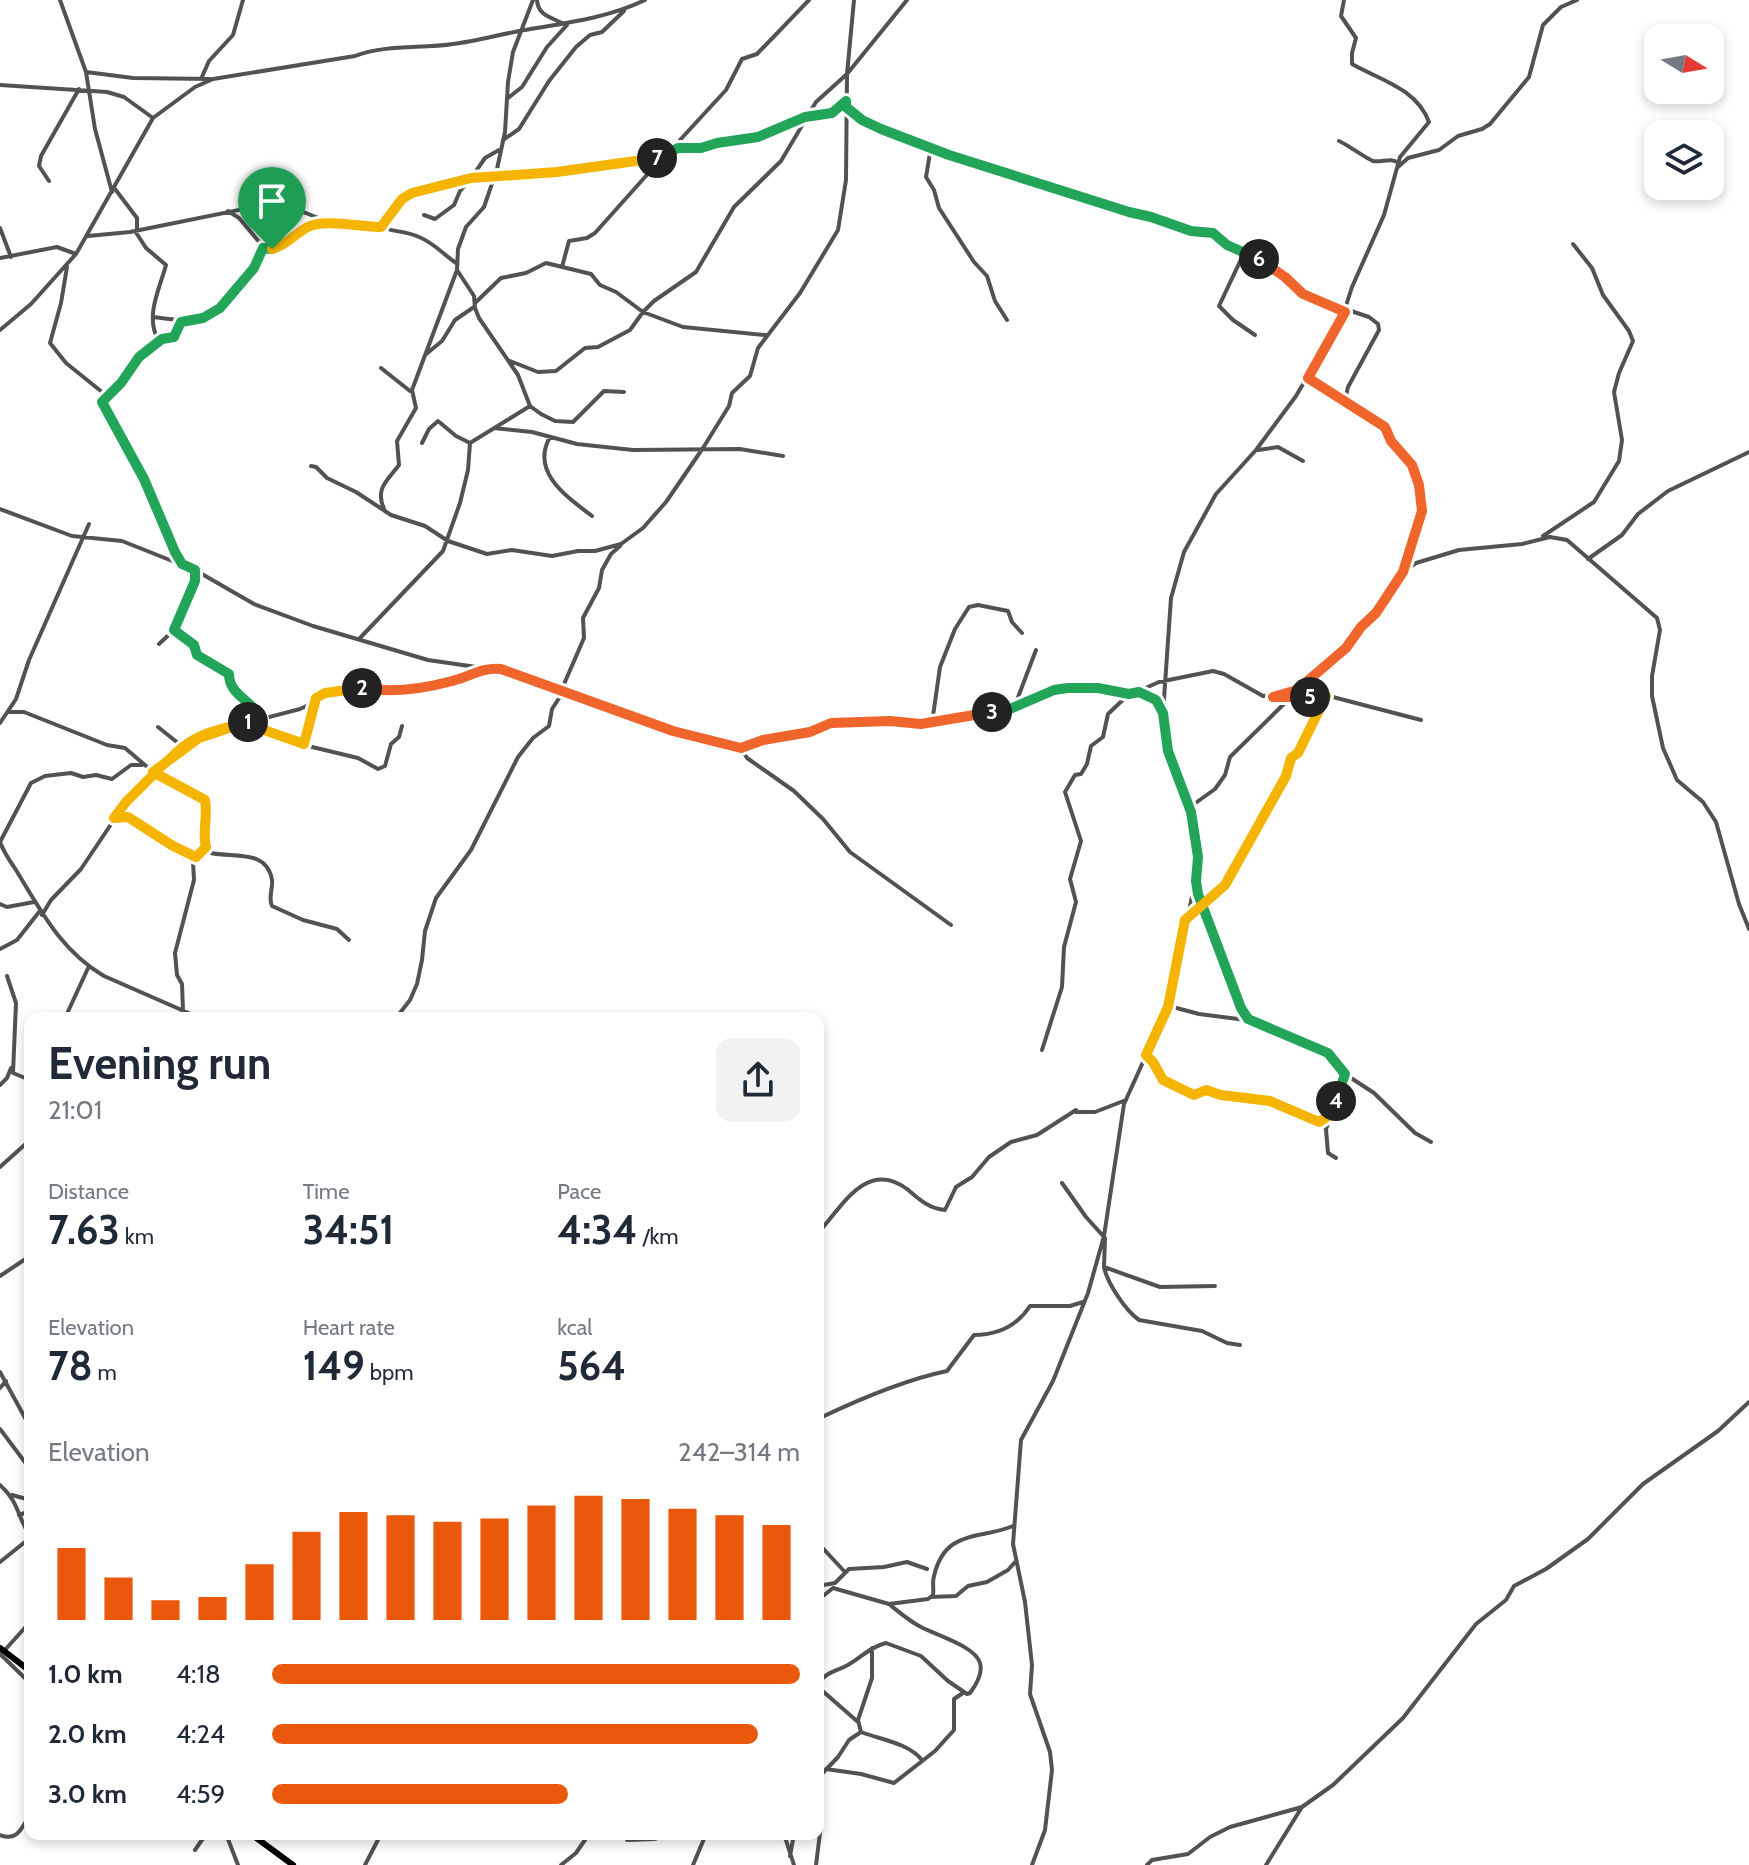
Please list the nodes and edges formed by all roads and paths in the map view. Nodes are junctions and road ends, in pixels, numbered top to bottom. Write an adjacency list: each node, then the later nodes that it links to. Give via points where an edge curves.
1 (60, 0): 13 (street)
2 (243, 0): 15 (street, via 233,35 209,61)
3 (535, 0): 11 (street, via 543,14); 12 (street)
4 (645, 0): 10 (street)
5 (809, 0): 27 (street, via 757,54 742,59 726,90)
6 (854, 0): 14 (street)
7 (907, 0): 14 (street)
8 (1344, 0): 31 (street, via 1341,16 1356,40 1352,64 1393,82 1429,118)
9 (1577, 0): 31 (street, via 1543,25 1529,77 1490,124)
10 (625, 10): 11 (street); 24 (street, via 576,47 519,129)
11 (567, 23): 12 (street); 20 (street, via 522,87)
12 (522, 31): 16 (street, via 453,44 367,51); 20 (street, via 513,52)
13 (86, 72): 15 (street); 19 (street)
14 (847, 74): 21 (street); 22 (street)
15 (201, 79): 16 (street)
16 (213, 79): 23 (street)
17 (0, 85): 18 (street)
18 (79, 89): 19 (street); 37 (street, via 41,156 40,170)
19 (87, 90): 23 (street, via 124,97); 32 (street)
20 (507, 99): 24 (street)
21 (846, 104): 22 (street, via 832,113); 26 (street, via 862,120); 62 (street, via 840,224 800,293)
22 (805, 117): 27 (street, via 758,137); 56 (street, via 781,161 734,207 696,272)
23 (153, 118): 36 (street)
24 (503, 140): 28 (street)
25 (1339, 141): 31 (street, via 1371,160 1392,159)
26 (931, 147): 48 (street, via 1184,229 1213,233); 59 (street, via 926,177 939,208 987,276)
27 (678, 148): 29 (street)
28 (501, 149): 30 (street); 35 (street, via 485,158)
29 (663, 156): 34 (street); 54 (street, via 595,233 569,241)
30 (497, 165): 33 (street); 34 (street)
31 (1398, 165): 57 (street)
32 (107, 175): 36 (street); 38 (street)
33 (492, 176): 34 (street); 35 (street); 53 (street, via 484,207 466,227)
34 (504, 176)
35 (471, 178): 40 (street, via 450,209 435,219); 42 (street, via 406,194)
36 (119, 179): 38 (street)
37 (49, 181)
38 (113, 191): 44 (street, via 137,218); 45 (street)
39 (228, 211): 41 (street, via 278,202); 44 (street); 47 (street)
40 (424, 215)
41 (327, 222): 42 (street); 47 (street, via 307,227 280,247)
42 (381, 227): 53 (street, via 419,236)
43 (0, 228): 50 (street)
44 (136, 230): 45 (street); 58 (street, via 146,248 166,265)
45 (88, 236): 49 (street)
46 (1573, 244): 89 (street, via 1633,341 1614,392 1619,461 1594,502)
47 (263, 248): 60 (street, via 254,268 220,308)
48 (1244, 253): 57 (street, via 1272,267 1303,294); 63 (street, via 1219,306)
49 (76, 254): 50 (street, via 57,247); 52 (street)
50 (11, 257): 51 (street)
51 (0, 258)
52 (67, 264): 61 (street); 71 (street, via 50,343)
53 (457, 267): 55 (street); 65 (street)
54 (562, 267): 55 (street, via 543,263 505,276); 56 (street, via 591,274)
55 (475, 304): 65 (street); 66 (street)
56 (643, 312): 62 (street, via 683,327); 66 (street, via 630,330 585,348 556,371 538,372)
57 (1345, 312): 68 (street); 72 (street, via 1369,317 1379,327)
58 (153, 317): 60 (street); 64 (street)
59 (1007, 320)
60 (181, 322): 64 (street, via 174,337)
61 (0, 330)
62 (767, 334): 78 (street, via 750,376 732,393)
63 (1255, 335)
64 (159, 341): 71 (street)
65 (425, 355): 70 (street)
66 (510, 361): 73 (street)
67 (381, 368): 70 (street)
68 (1308, 378): 72 (street); 79 (street)
69 (624, 392): 73 (street, via 604,391 569,423)
70 (411, 393): 85 (street, via 416,408 397,441 400,463 381,489)
71 (107, 396): 93 (street, via 102,404 121,432)
72 (1345, 400): 95 (street, via 1385,427 1417,478 1422,511)
73 (530, 406): 74 (street)
74 (494, 428): 75 (street); 77 (street)
75 (550, 437): 78 (street, via 633,450); 86 (street, via 545,457 553,483)
76 (422, 443): 77 (street, via 438,421)
77 (470, 443): 90 (street)
78 (703, 448): 81 (street); 91 (street, via 658,511)
79 (1256, 450): 82 (street, via 1278,447); 102 (street, via 1216,494 1185,548 1171,598)
80 (1749, 452): 92 (street, via 1659,497 1622,535)
81 (783, 456)
82 (1303, 461)
83 (311, 466): 85 (street)
84 (0, 509): 88 (street)
85 (384, 510): 90 (street)
86 (592, 516)
87 (89, 524): 88 (street)
88 (83, 538): 93 (street, via 122,541); 111 (street)
89 (1541, 539): 92 (street, via 1567,540); 95 (street, via 1459,550)
90 (448, 541): 91 (street, via 487,554 512,550 547,556); 98 (street)
91 (621, 544): 103 (street, via 602,570 583,618 584,638)
92 (1588, 559): 136 (street, via 1659,621 1652,679 1663,748 1677,780 1703,802 1716,822)
93 (182, 564): 94 (street)
94 (195, 570): 96 (street); 98 (street, via 254,604)
95 (1403, 572): 107 (street, via 1346,648 1297,690)
96 (174, 630): 99 (street); 113 (street, via 201,658 228,672 234,691)
97 (1022, 633): 117 (street, via 1008,611 971,605 940,667)
98 (360, 638): 101 (street, via 428,660)
99 (159, 644)
100 (1036, 650): 110 (street)
101 (483, 668): 103 (street, via 511,672); 109 (street, via 465,677 397,691 325,693)
102 (1164, 681): 104 (street); 107 (street, via 1217,671); 112 (street)
103 (562, 692): 122 (street, via 673,731); 144 (street, via 549,726 518,757 471,850 436,898 417,984)
104 (1139, 692): 105 (street); 112 (street, via 1156,700)
105 (1129, 694): 110 (street, via 1061,688); 146 (street, via 1108,714 1103,737 1091,746 1087,764 1065,794 1081,841 1069,881 1076,901 1064,947 1062,987)
106 (1326, 696): 108 (street); 114 (street); 132 (street, via 1225,885)
107 (1273, 697): 108 (street)
108 (1289, 699): 125 (street, via 1230,757 1215,789)
109 (313, 703): 113 (street); 120 (street)
110 (1014, 708): 117 (street)
111 (8, 712): 115 (street); 123 (street, via 24,712 125,748)
112 (1163, 713): 125 (street, via 1168,751)
113 (261, 719): 116 (street)
114 (1421, 720)
115 (0, 723)
116 (244, 723): 120 (street); 121 (street)
117 (932, 723): 122 (street, via 831,723)
118 (402, 726): 120 (street, via 380,769)
119 (158, 727): 121 (street)
120 (304, 744)
121 (183, 747): 124 (street)
122 (741, 748): 135 (street, via 809,805 845,848)
123 (142, 765): 124 (street); 130 (street, via 127,766 112,779 71,773 32,782 0,842)
124 (154, 773): 126 (street); 127 (street, via 205,800)
125 (1190, 807): 129 (street)
126 (114, 818): 128 (street, via 128,817); 133 (street, via 81,869)
127 (206, 847): 128 (street); 137 (street, via 214,854 261,861 272,880 272,906 337,929)
128 (196, 857): 142 (street, via 175,953)
129 (1196, 881): 132 (street); 134 (street)
130 (34, 902): 131 (street); 133 (street)
131 (0, 904)
132 (1203, 905): 134 (street); 145 (street)
133 (41, 914): 138 (street, via 14,943); 139 (street)
134 (1185, 920): 141 (street)
135 (951, 925)
136 (1749, 929)
137 (349, 940)
138 (0, 949)
139 (89, 966): 142 (street); 143 (street)
140 (7, 976): 148 (street, via 16,1003)
141 (1168, 1007): 145 (street); 147 (street)
142 (183, 1011)
143 (68, 1012)
144 (401, 1012)
145 (1248, 1019): 149 (street, via 1328,1053)
146 (1042, 1050)
147 (1146, 1055): 152 (street); 154 (street, via 1163,1080 1194,1095 1206,1090 1270,1101)
148 (11, 1068): 150 (street); 151 (street)
149 (1345, 1074): 153 (street); 156 (street)
150 (24, 1078)
151 (0, 1085)
152 (1126, 1100): 161 (street, via 1097,1111 1076,1111 1037,1135 1011,1142 956,1187 945,1210 932,1208 898,1184 868,1181); 162 (street)
153 (1331, 1114): 154 (street); 155 (street)
154 (1319, 1122): 155 (street)
155 (1326, 1129): 158 (street, via 1328,1153)
156 (1431, 1142)
157 (24, 1145): 159 (street)
158 (1336, 1158)
159 (0, 1167)
160 (1062, 1183): 162 (street)
161 (824, 1226)
162 (1104, 1236): 164 (street); 167 (street)
163 (24, 1260): 165 (street)
164 (1104, 1267): 166 (street, via 1160,1287); 168 (street, via 1132,1316)
165 (0, 1276)
166 (1215, 1286)
167 (1085, 1301): 174 (street, via 1030,1306 1018,1321 992,1335 974,1335 947,1371 869,1394); 183 (street, via 1053,1381 1021,1440)
168 (1240, 1345)
169 (0, 1372): 170 (street)
170 (6, 1381): 171 (street); 173 (street)
171 (0, 1388)
172 (1749, 1402): 207 (street, via 1643,1484 1579,1546 1514,1586 1476,1624 1403,1718)
173 (24, 1416)
174 (824, 1416)
175 (0, 1429): 176 (street)
176 (24, 1460)
177 (0, 1485): 178 (street)
178 (10, 1495): 179 (street); 181 (street)
179 (24, 1498)
180 (24, 1513): 181 (street)
181 (19, 1515): 182 (street)
182 (24, 1525)
183 (1013, 1526): 186 (street); 192 (street, via 957,1541 939,1562)
184 (24, 1542): 187 (street)
185 (824, 1550): 189 (street)
186 (1016, 1561): 192 (street, via 956,1596); 228 (street, via 1029,1632 1030,1694 1052,1761 1045,1830)
187 (0, 1562)
188 (927, 1569): 189 (street, via 907,1562)
189 (844, 1572): 190 (street, via 835,1583)
190 (824, 1585)
191 (824, 1595): 193 (street, via 833,1588)
192 (931, 1597): 193 (street)
193 (889, 1604): 201 (street, via 975,1655 979,1676 970,1693)
194 (24, 1628): 196 (street)
195 (872, 1648): 199 (street); 201 (street, via 886,1643 916,1653); 202 (street, via 872,1678)
196 (1, 1651): 197 (main road); 198 (street)
197 (24, 1667)
198 (24, 1676)
199 (824, 1677)
200 (824, 1691): 202 (street)
201 (963, 1693): 204 (street, via 954,1699 954,1730)
202 (858, 1722): 203 (street)
203 (861, 1732): 204 (street, via 911,1748); 205 (street)
204 (923, 1761): 205 (street, via 892,1784)
205 (826, 1769): 206 (street)
206 (824, 1771)
207 (1302, 1807): 229 (street, via 1230,1827 1188,1854); 230 (street)
208 (24, 1824): 209 (street, via 16,1836)
209 (0, 1835)
210 (202, 1840): 219 (street)
211 (228, 1840): 221 (street)
212 (259, 1840): 222 (main road)
213 (378, 1840): 223 (street)
214 (585, 1840): 224 (street)
215 (703, 1840): 225 (street)
216 (786, 1840): 220 (street)
217 (793, 1840): 220 (street)
218 (819, 1840): 227 (street)
219 (195, 1850)
220 (790, 1856): 226 (street)
221 (238, 1865)
222 (293, 1865)
223 (365, 1865)
224 (561, 1865)
225 (693, 1865)
226 (794, 1865)
227 (816, 1865)
228 (1032, 1865)
229 (1147, 1865)
230 (1266, 1865)

